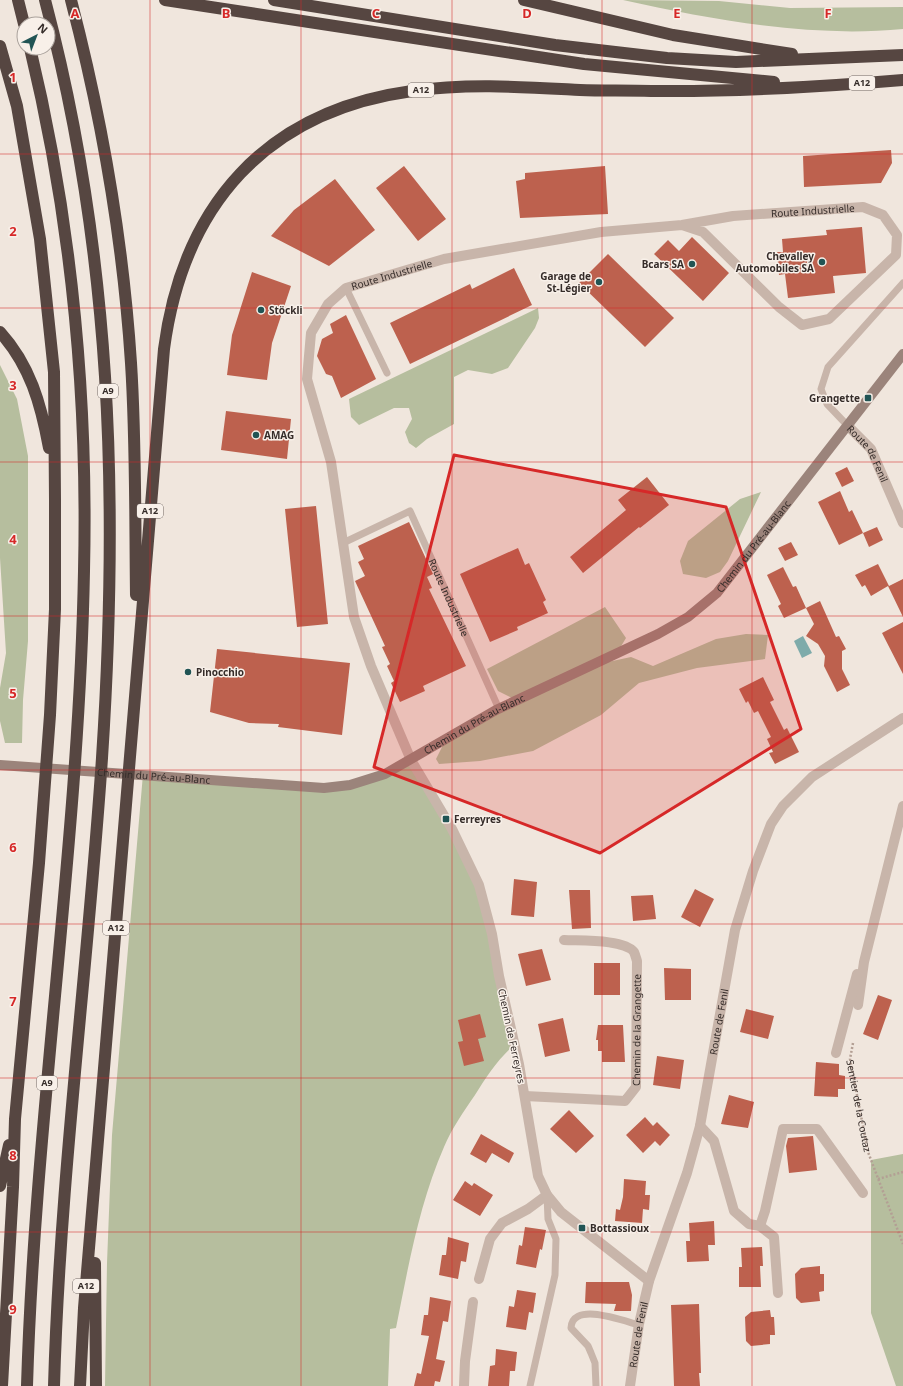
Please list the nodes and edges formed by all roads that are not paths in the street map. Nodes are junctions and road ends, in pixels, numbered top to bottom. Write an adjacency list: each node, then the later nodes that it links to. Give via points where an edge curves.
1 (18, 0): 7 (highway)
2 (45, 0): 49 (highway, A9, via 63,74 97,267 106,370 111,554 102,760 64,1190)
3 (72, 0): 24 (highway, via 106,160 125,291 134,424)
4 (165, 0): 13 (highway, A12, via 584,64)
5 (274, 0): 11 (highway, via 555,45 634,55 736,62)
6 (524, 0): 11 (highway, via 673,35 764,51)
7 (22, 16)
8 (0, 46): 21 (highway, via 17,106 40,240 54,372)
9 (903, 55): 11 (highway)
10 (32, 56): 48 (highway, A9, via 49,135 69,264 79,369 84,566 74,780 34,1241)
11 (836, 59)
12 (903, 80): 13 (highway, A12)
13 (820, 86): 24 (highway, A12, via 659,91 475,86 414,90 376,97 319,116 285,136 254,160 227,188 204,221 188,256 170,311)
14 (682, 225): 14 (street, Route Industrielle, via 703,232 778,307 802,325 830,319 896,255 897,235 883,215 863,207 733,216); 16 (street, Route Industrielle, via 601,232 444,259)
15 (903, 283): 20 (lane, via 828,367 821,389 827,404)
16 (346, 288): 19 (lane); 23 (street, Route Industrielle, via 328,304 311,333 308,379 331,462)
17 (0, 332): 21 (highway, via 23,362 36,391 46,428)
18 (903, 354): 20 (street, Route de Fenil)
19 (387, 373)
20 (847, 425): 22 (street, Route de Fenil, via 871,450); 25 (street, Chemin du Pré-au-Blanc, via 717,593 688,617 658,634)
21 (55, 500): 35 (highway, via 55,609 47,757)
22 (903, 523)
23 (343, 543): 25 (lane, Route Industrielle, via 410,511); 27 (street, Route Industrielle, via 354,617 371,666)
24 (136, 672): 38 (highway, A12, via 131,761)
25 (499, 708): 27 (street, Chemin du Pré-au-Blanc)
26 (903, 718): 36 (street, Route de Fenil, via 812,777 783,806 771,824 753,871 736,930)
27 (411, 760): 28 (street, Chemin du Pré-au-Blanc, via 385,774 350,785 324,788); 34 (street, Chemin de Ferreyres, via 452,829 479,885 492,934)
28 (0, 765)
29 (903, 806): 31 (street, Sentier de la Coutaz)
30 (564, 940): 34 (street, Chemin de la Grangette, via 615,943 634,952 636,1086 625,1101)
31 (864, 962): 32 (street, Sentier de la Coutaz); 33 (street, Sentier de la Coutaz, via 857,975)
32 (858, 1005)
33 (836, 1053)
34 (525, 1096): 40 (street, Chemin de Ferreyres, via 538,1176)
35 (15, 1118): 37 (highway); 47 (highway)
36 (700, 1126): 41 (street, via 714,1141 734,1211 749,1224); 43 (street, Route de Fenil)
37 (0, 1186)
38 (95, 1186): 50 (highway, A12); 51 (highway)
39 (863, 1193): 41 (street, via 817,1129 783,1129)
40 (547, 1195): 42 (street, via 502,1223 490,1239); 43 (street, Chemin de Ferreyres, via 561,1212); 53 (lane, via 548,1219 556,1239 554,1275)
41 (760, 1226): 44 (street, via 774,1237)
42 (479, 1279)
43 (649, 1281): 46 (street, Route de Fenil)
44 (778, 1293)
45 (473, 1302): 52 (street, via 464,1360)
46 (639, 1325): 54 (lane, via 590,1314 577,1315 573,1318 571,1328 588,1346 595,1363); 55 (street, Route de Fenil)
47 (2, 1386)
48 (27, 1386)
49 (54, 1386)
50 (80, 1386)
51 (96, 1386)
52 (464, 1386)
53 (530, 1386)
54 (596, 1386)
55 (630, 1386)

